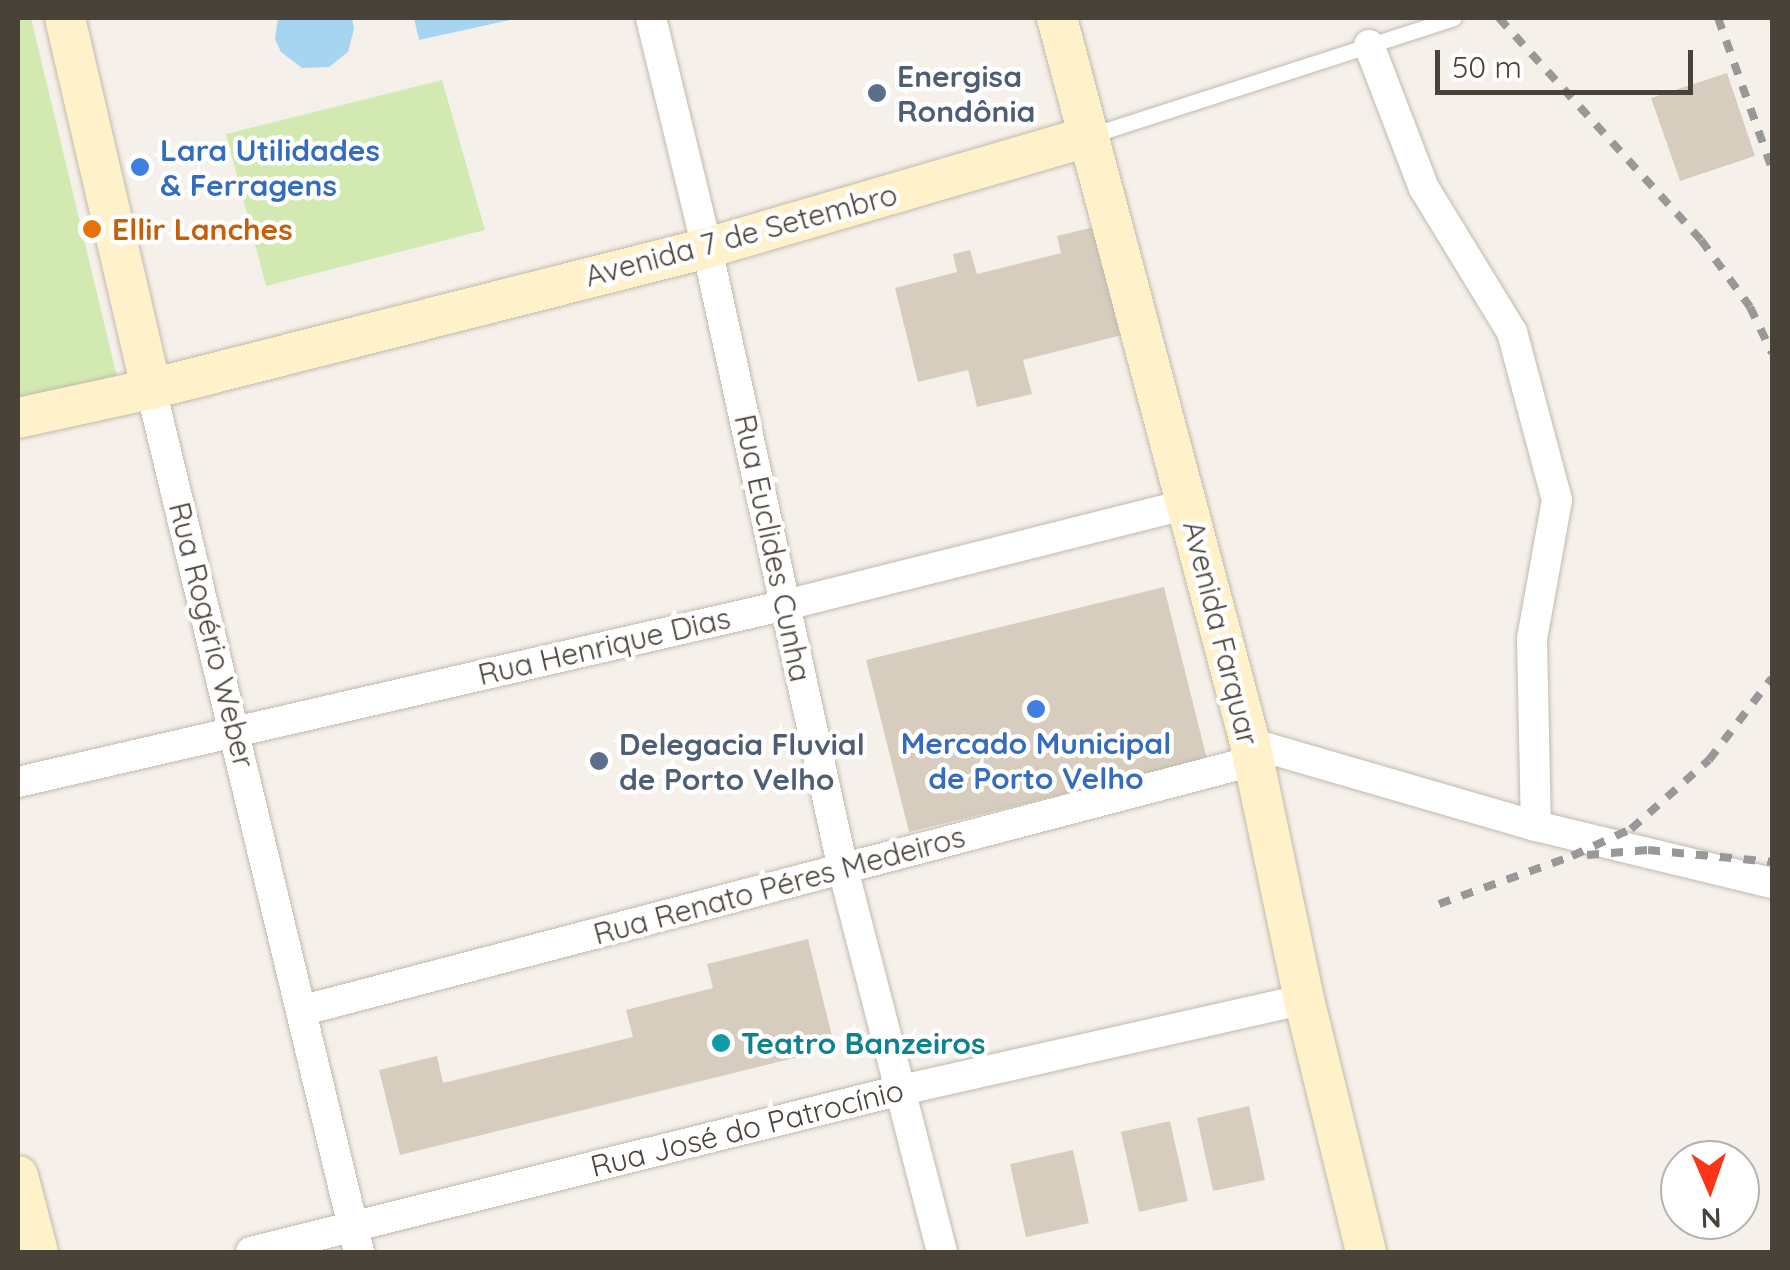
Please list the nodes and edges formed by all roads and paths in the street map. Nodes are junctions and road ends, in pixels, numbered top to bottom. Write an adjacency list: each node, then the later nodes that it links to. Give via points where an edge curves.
1 (65, 18): 8 (street, Rua Rogério Weber)
2 (650, 18): 7 (street, Rua Euclides Cunha)
3 (1057, 18): 6 (street, Avenida Farquar)
4 (1454, 18): 5 (lane, Avenida 7 de Setembro)
5 (1369, 45): 6 (lane, Avenida 7 de Setembro); 15 (street, via 1424,188 1512,332 1557,500 1532,639)
6 (1090, 136): 7 (street, Avenida 7 de Setembro); 10 (street, Avenida Farquar)
7 (707, 248): 8 (street, Avenida 7 de Setembro); 11 (street, Rua Euclides Cunha)
8 (152, 388): 9 (street, Avenida 7 de Setembro); 12 (street, Rua Rogério Weber)
9 (18, 418)
10 (1189, 504): 11 (street, Rua Henrique Dias); 13 (street, Avenida Farquar)
11 (786, 605): 12 (street, Rua Henrique Dias); 16 (street, Rua Euclides Cunha)
12 (234, 728): 14 (street, Rua Henrique Dias); 19 (street, Rua Rogério Weber)
13 (1251, 752): 15 (street); 16 (street, Rua Renato Péres Medeiros); 18 (street, Avenida Farquar)
14 (18, 782)
15 (1536, 826): 17 (street)
16 (843, 869): 19 (street, Rua Renato Péres Medeiros); 20 (street, Rua Euclides Cunha)
17 (1772, 883)
18 (1304, 998): 20 (street, Rua José do Patrocínio); 26 (street, Avenida Farquar)
19 (304, 1010): 22 (street, Rua Rogério Weber)
20 (898, 1091): 22 (street, Rua José do Patrocínio); 25 (street, Rua Euclides Cunha)
21 (18, 1176): 23 (street)
22 (356, 1239): 24 (street, Rua José do Patrocínio)
23 (38, 1252)
24 (251, 1252)
25 (942, 1252)
26 (1366, 1252)

